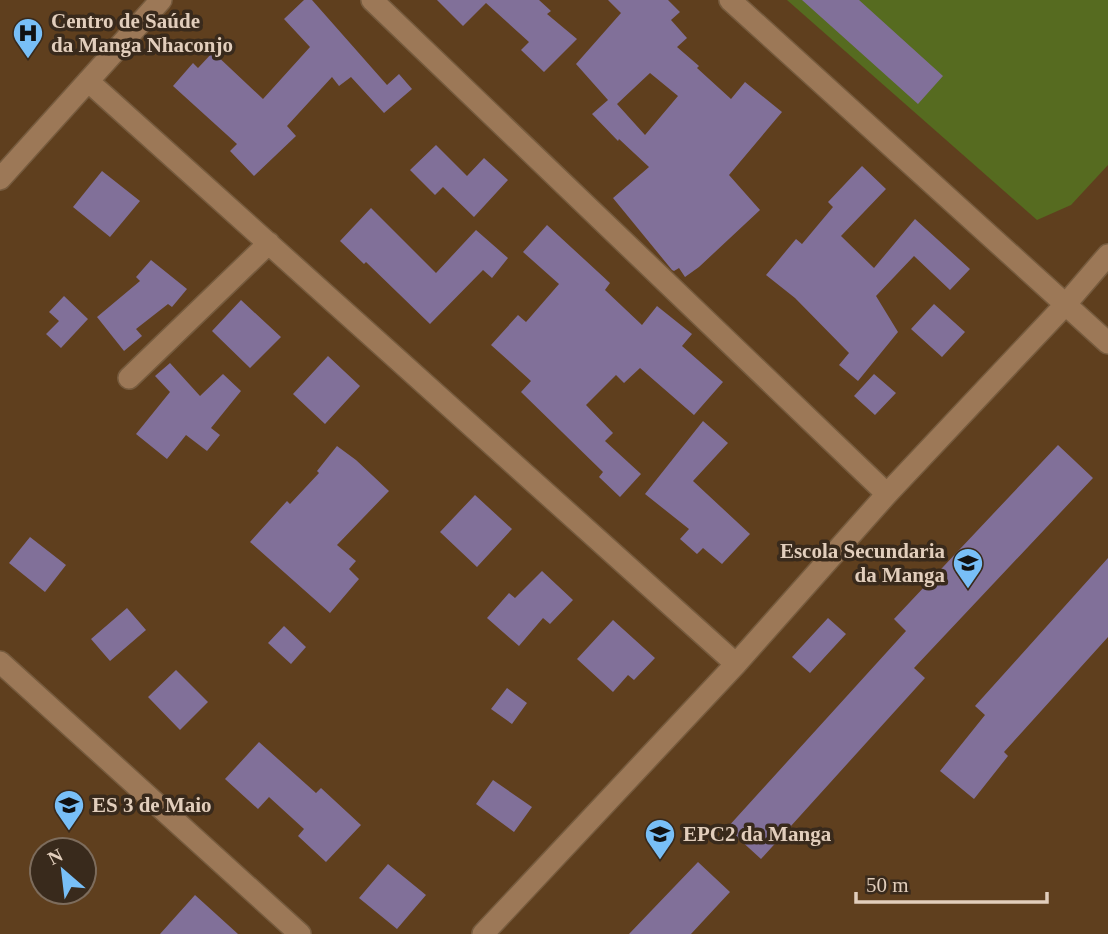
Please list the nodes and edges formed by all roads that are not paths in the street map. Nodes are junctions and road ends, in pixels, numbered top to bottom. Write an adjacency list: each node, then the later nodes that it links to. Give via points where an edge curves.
1 (161, 0): 4 (street)
2 (372, 0): 11 (street)
3 (730, 0): 8 (street)
4 (88, 81): 5 (street); 6 (street)
5 (0, 179)
6 (269, 243): 10 (street); 13 (street)
7 (1108, 255): 8 (street)
8 (1065, 304): 9 (street); 11 (street)
9 (1108, 343)
10 (129, 378)
11 (887, 494): 13 (street)
12 (0, 662): 14 (street)
13 (736, 664): 15 (street)
14 (300, 934)
15 (483, 934)

